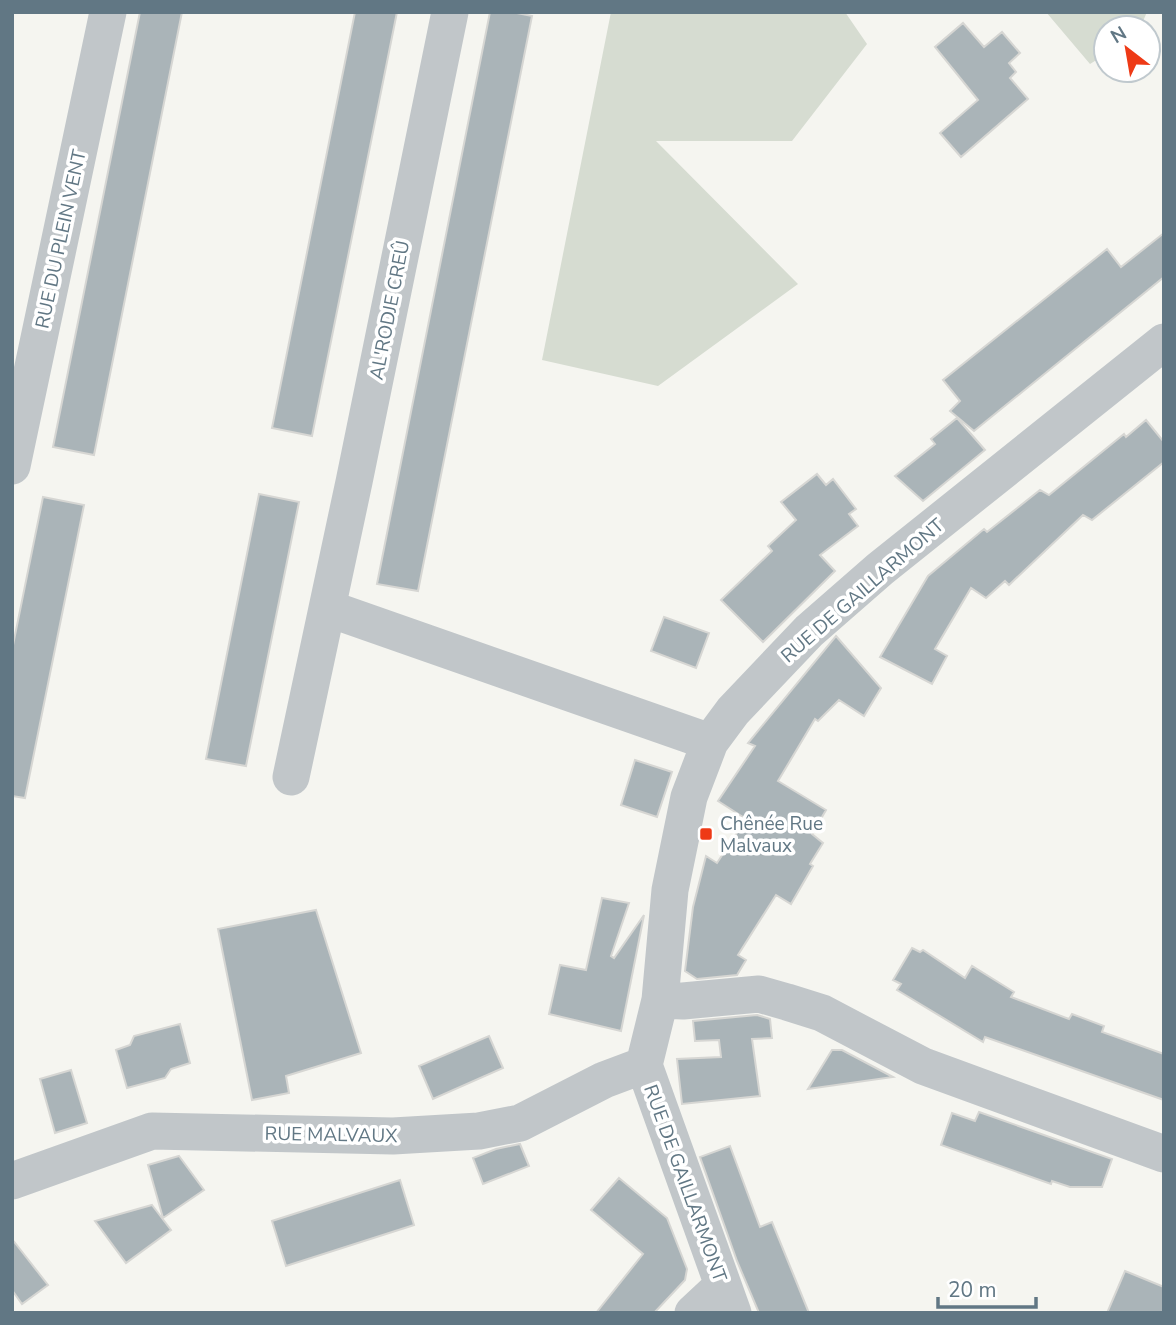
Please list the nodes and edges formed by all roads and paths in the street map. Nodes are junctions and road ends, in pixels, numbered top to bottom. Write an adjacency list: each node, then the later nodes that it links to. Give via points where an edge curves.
1 (108, 12): 4 (street, RUE DU PLEIN VENT)
2 (450, 12): 5 (street, AL'RODJE CREÛ)
3 (1164, 342): 6 (street, RUE DE GAILLARMONT, via 809,631)
4 (12, 466)
5 (327, 608): 6 (street); 7 (street, AL'RODJE CREÛ)
6 (710, 742): 8 (street, RUE DE GAILLARMONT, via 689,797 670,890)
7 (291, 777)
8 (660, 1000): 9 (street, RUE DE GAILLARMONT); 10 (street, via 759,994 786,1002 822,1013 923,1066)
9 (644, 1065): 11 (street, RUE MALVAUX, via 520,1123 479,1131 393,1136 152,1131); 12 (street, RUE DE GAILLARMONT)
10 (1164, 1154)
11 (12, 1181)
12 (728, 1299): 13 (street)
13 (693, 1313)

